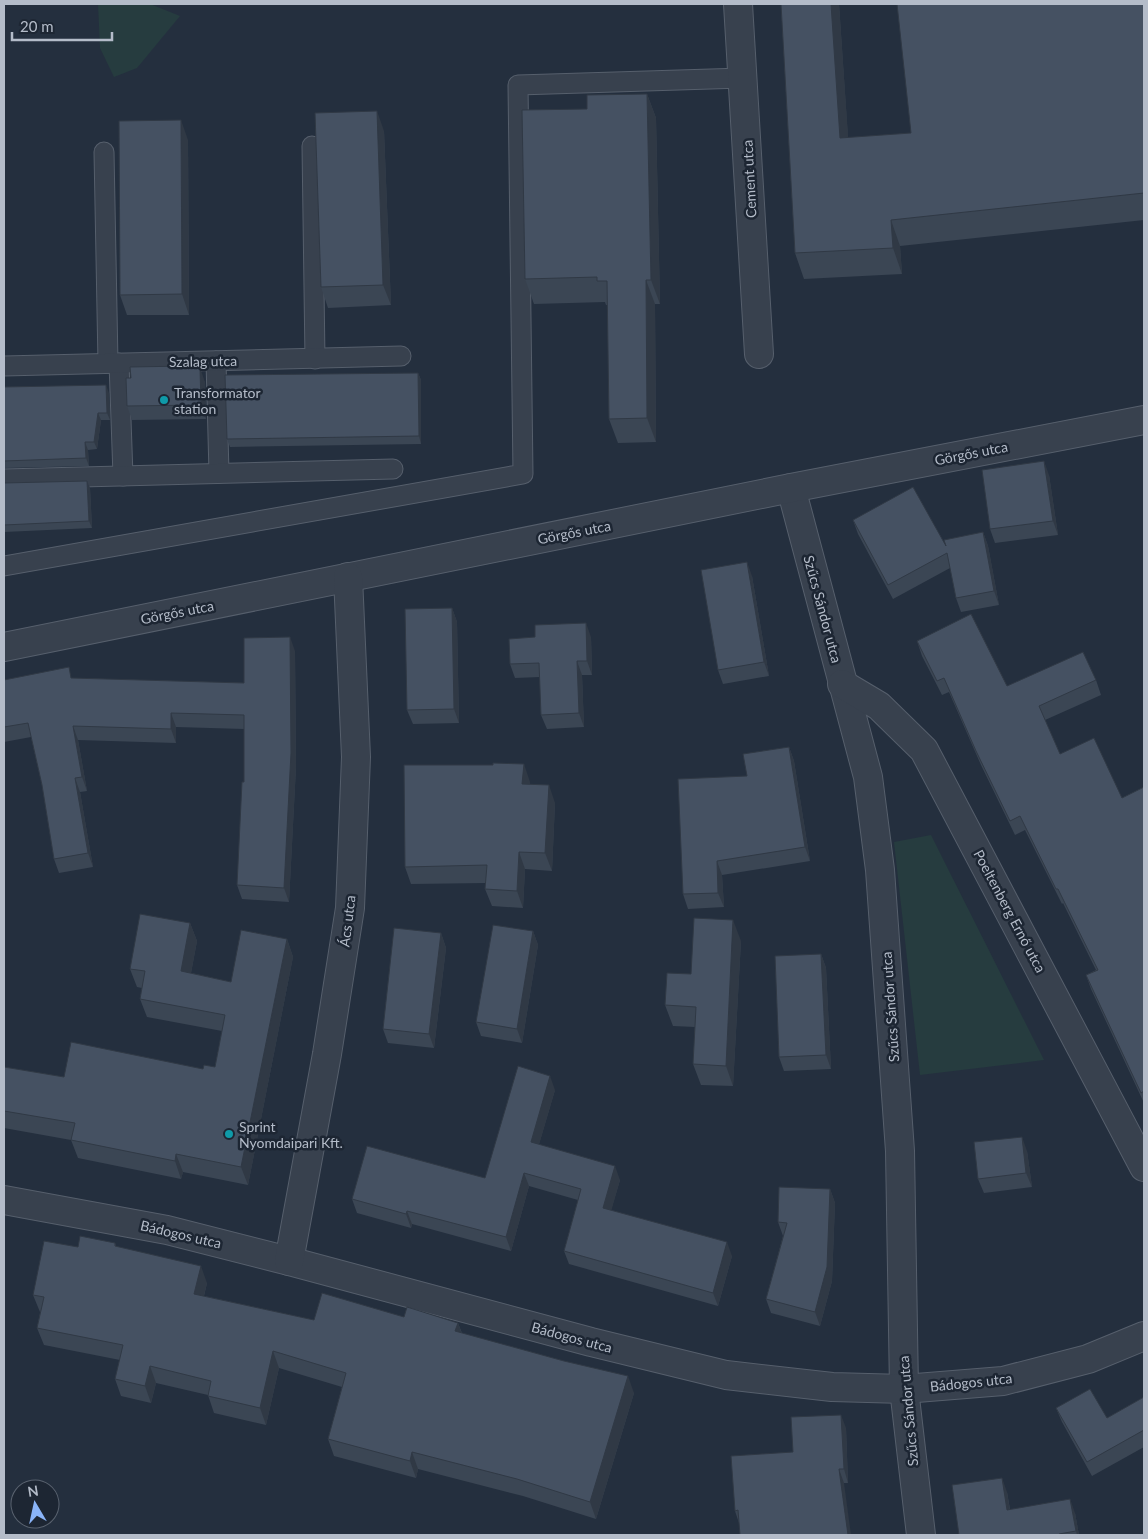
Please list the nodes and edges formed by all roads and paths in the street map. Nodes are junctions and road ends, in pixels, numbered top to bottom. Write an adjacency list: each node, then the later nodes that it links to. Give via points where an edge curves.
1 (738, 4): 2 (street, Cement utca)
2 (743, 78): 5 (street, Cement utca); 17 (lane, via 518,85 523,474)
3 (312, 146): 7 (lane)
4 (104, 152): 9 (lane)
5 (759, 354)
6 (401, 356): 7 (lane, Szalag utca)
7 (315, 359): 8 (lane, Szalag utca)
8 (216, 361): 9 (lane, Szalag utca); 13 (lane)
9 (114, 363): 10 (lane, Szalag utca); 14 (lane)
10 (4, 366)
11 (1144, 420): 16 (street, Görgős utca)
12 (393, 469): 13 (lane)
13 (219, 473): 14 (lane)
14 (123, 476): 15 (lane)
15 (4, 479)
16 (790, 488): 18 (street, Görgős utca); 20 (street, Szűcs Sándor utca)
17 (4, 566)
18 (348, 577): 19 (street, Görgős utca); 23 (street, Ács utca, via 356,757 350,908)
19 (4, 647)
20 (842, 684): 21 (street, Poeltenberg Ernő utca, via 879,706 924,750); 25 (street, Szűcs Sándor utca, via 868,777 880,870 900,1151)
21 (1144, 1166)
22 (4, 1200): 23 (street, Bádogos utca, via 167,1230)
23 (289, 1260): 25 (street, Bádogos utca, via 726,1375 832,1387)
24 (1144, 1336): 25 (street, Bádogos utca, via 1088,1359 1003,1381)
25 (904, 1388): 26 (street, Szűcs Sándor utca)
26 (920, 1535)

